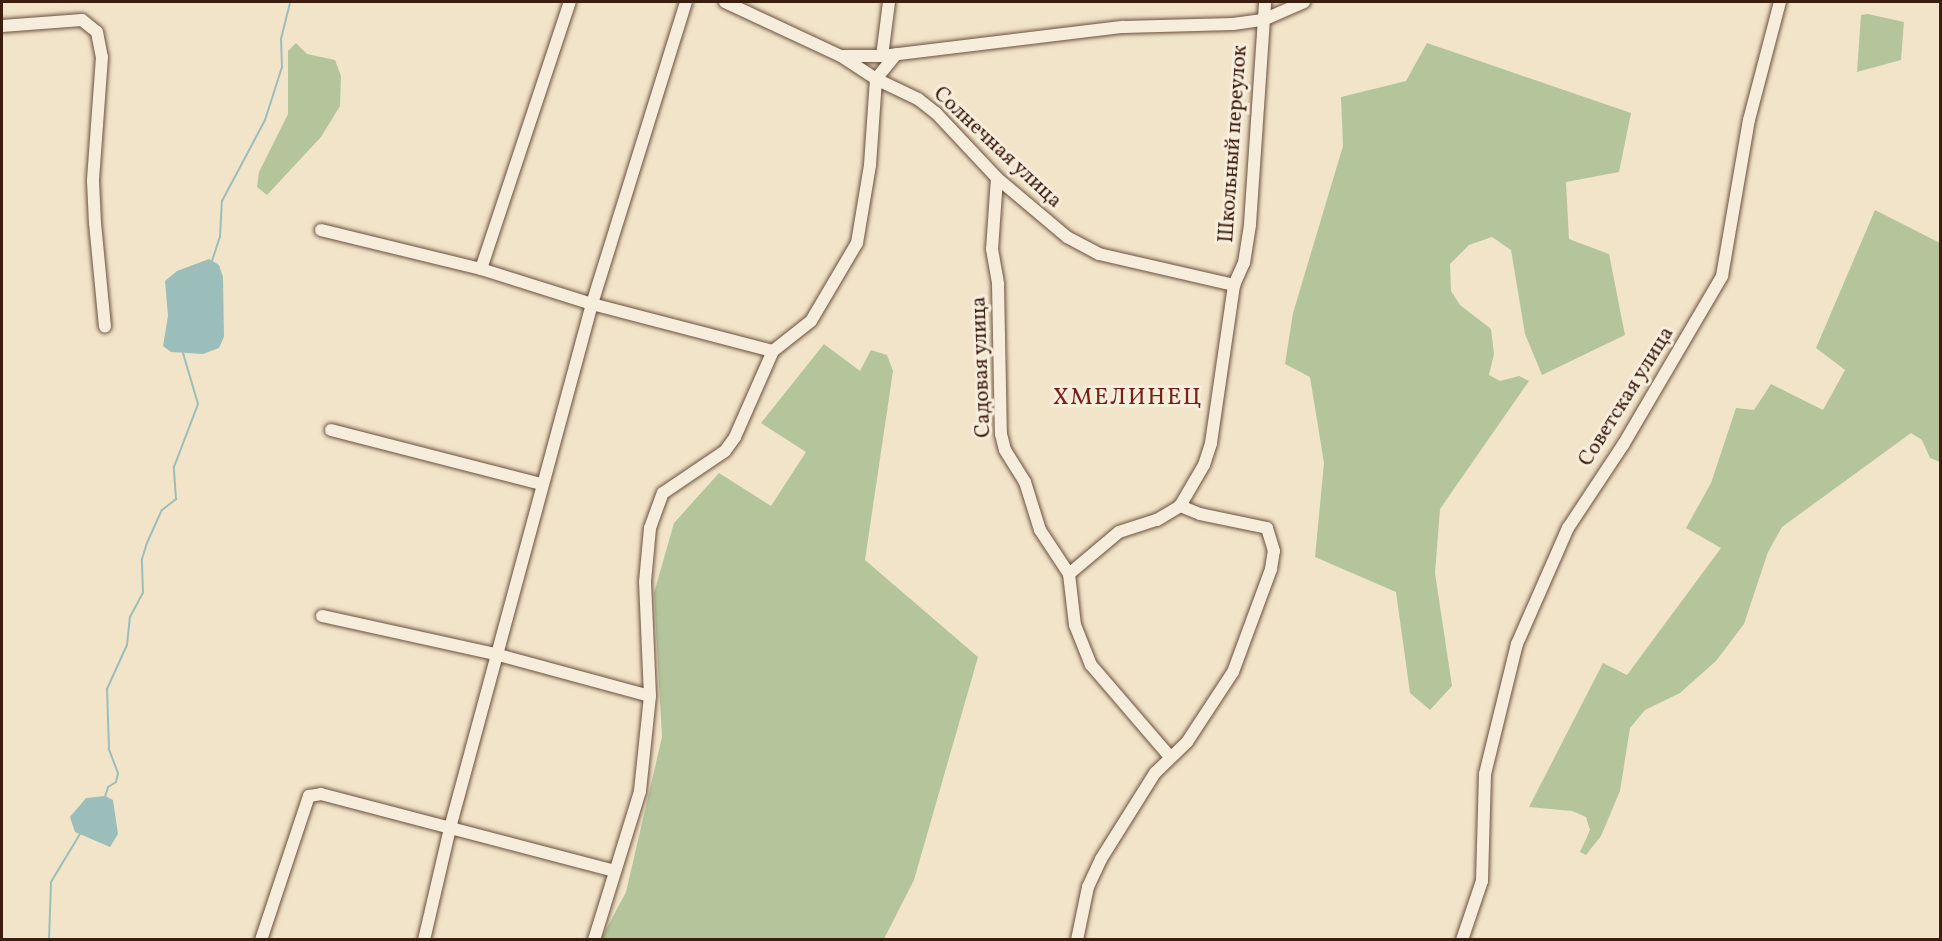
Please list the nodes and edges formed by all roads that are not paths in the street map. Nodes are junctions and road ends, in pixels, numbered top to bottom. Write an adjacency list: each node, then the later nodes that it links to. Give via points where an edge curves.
1 (570, 2): 16 (street)
2 (686, 2): 18 (street)
3 (725, 2): 11 (street, Солнечная улица)
4 (889, 2): 12 (street)
5 (1265, 2): 8 (street, Школьный переулок)
6 (1304, 2): 8 (street)
7 (1780, 2): 35 (street, Советская улица, via 1749,120 1722,276 1647,406 1568,528 1517,644 1485,774 1482,881)
8 (1263, 20): 10 (street, via 1123,27); 17 (street, Школьный переулок, via 1250,224 1244,263)
9 (2, 26): 19 (street, via 82,20 97,32 102,57 94,213)
10 (896, 54): 12 (street); 13 (street)
11 (841, 56): 12 (street); 13 (street, Солнечная улица)
12 (882, 56)
13 (876, 79): 14 (street, Солнечная улица, via 918,99 936,113); 20 (street, via 872,154 857,243 811,321)
14 (997, 178): 17 (street, Солнечная улица, via 1044,220 1099,254); 24 (street, Садовая улица, via 992,249 998,295 1001,434 1005,450 1033,501 1040,530)
15 (321, 230): 16 (street)
16 (480, 269): 18 (street)
17 (1234, 285): 23 (street, Школьный переулок, via 1211,443 1204,465)
18 (592, 304): 20 (street); 22 (street)
19 (105, 327)
20 (773, 351): 27 (street, via 735,437 725,450 663,493 650,528 645,582)
21 (331, 430): 22 (street)
22 (542, 484): 26 (street)
23 (1180, 506): 24 (street, Школьный переулок, via 1157,520 1119,532); 28 (street, via 1200,514 1260,524 1271,534 1274,551 1233,672 1187,741)
24 (1069, 574): 28 (street, via 1075,625 1092,665)
25 (322, 616): 26 (street)
26 (500, 655): 27 (street); 29 (street)
27 (650, 696): 30 (street, via 640,791)
28 (1170, 757): 34 (street, via 1155,773 1101,859 1088,887)
29 (450, 828): 30 (street); 31 (street, via 321,794 309,796); 32 (street)
30 (615, 871): 33 (street)
31 (261, 939)
32 (424, 939)
33 (594, 939)
34 (1077, 939)
35 (1462, 939)

